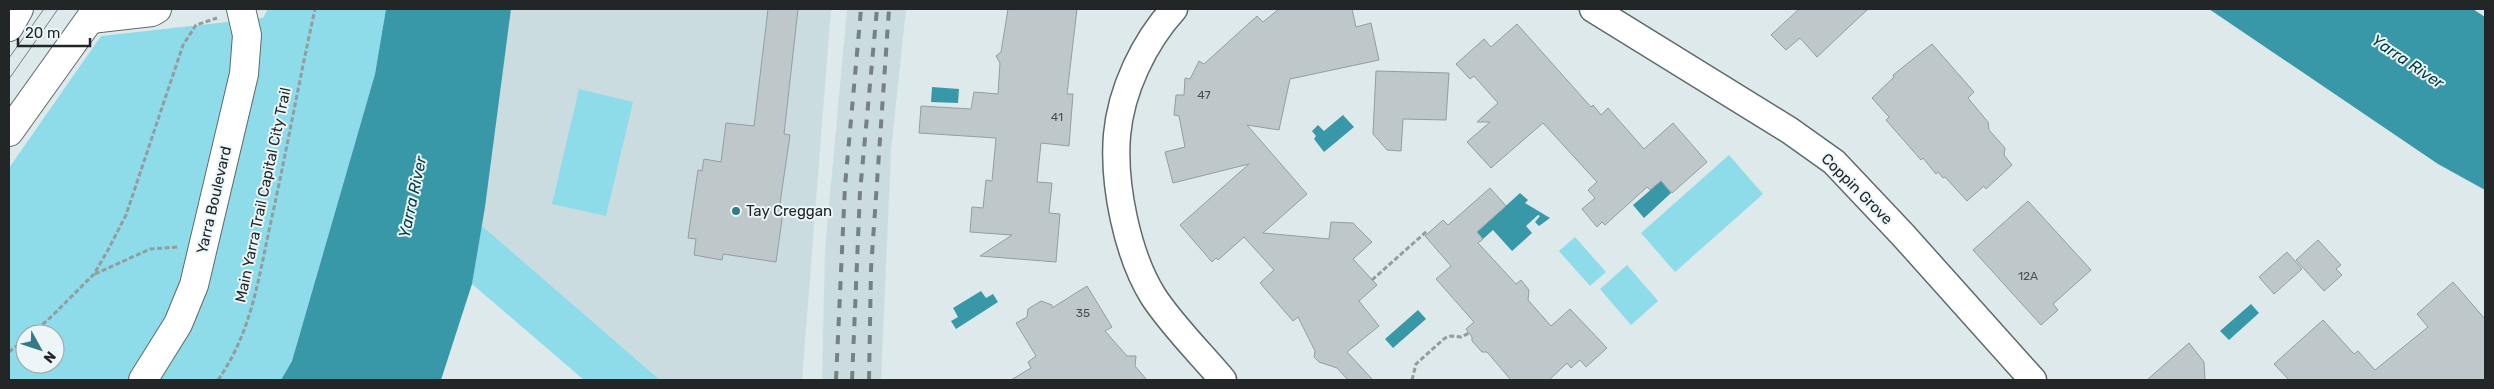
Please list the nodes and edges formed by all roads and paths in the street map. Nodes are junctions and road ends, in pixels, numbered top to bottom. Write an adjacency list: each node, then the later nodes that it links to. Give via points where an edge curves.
1 (19, 9): 8 (street)
2 (157, 9): 7 (street, via 152,12)
3 (241, 9): 11 (street, Yarra Boulevard, via 247,35 244,74); 12 (path, via 196,25 183,45 126,215)
4 (315, 9): 17 (path, Main Yarra Trail Capital City Trail, via 251,312 240,345)
5 (1174, 9): 18 (street, via 1148,44 1128,87 1117,135 1125,223 1136,263 1154,296)
6 (1593, 9): 20 (street, Coppin Grove, via 1789,130 1834,162)
7 (94, 14): 9 (street)
8 (9, 27)
9 (9, 132)
10 (1427, 231): 13 (path)
11 (202, 253): 12 (path, via 172,246 150,249); 16 (street, Yarra Boulevard, via 194,285 178,324)
12 (94, 274): 14 (path)
13 (1372, 280)
14 (43, 324)
15 (1469, 333): 19 (path, via 1444,338 1416,364)
16 (143, 380)
17 (218, 380)
18 (1223, 380)
19 (1412, 380)
20 (2033, 380)

